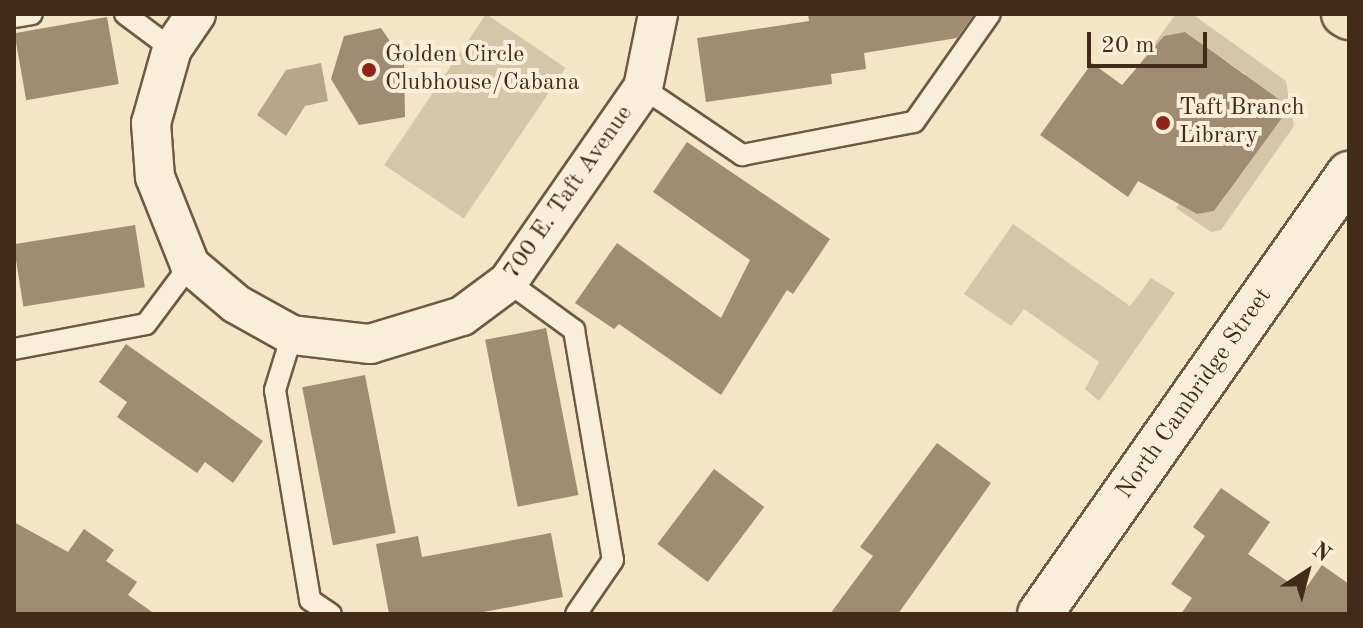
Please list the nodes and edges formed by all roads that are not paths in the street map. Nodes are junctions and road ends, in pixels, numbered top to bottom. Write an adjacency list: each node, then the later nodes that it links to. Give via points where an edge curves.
1 (32, 14): 6 (lane)
2 (125, 14): 7 (lane)
3 (196, 14): 7 (street)
4 (658, 14): 8 (street, 700 E. Taft Avenue)
5 (990, 14): 8 (lane, via 914,122 742,155)
6 (14, 17)
7 (172, 49): 10 (street, via 151,123 154,163)
8 (643, 88): 11 (street, 700 E. Taft Avenue)
9 (1349, 174): 16 (street, North Cambridge Street)
10 (190, 265): 12 (street, 700 E. Taft Avenue, via 236,304); 13 (lane, via 146,324)
11 (508, 282): 12 (street, 700 E. Taft Avenue, via 462,316 420,334 370,344); 15 (lane, via 574,330 613,560)
12 (292, 335): 14 (lane, via 275,390 310,600)
13 (14, 349)
14 (331, 614)
15 (576, 614)
16 (1040, 614)

